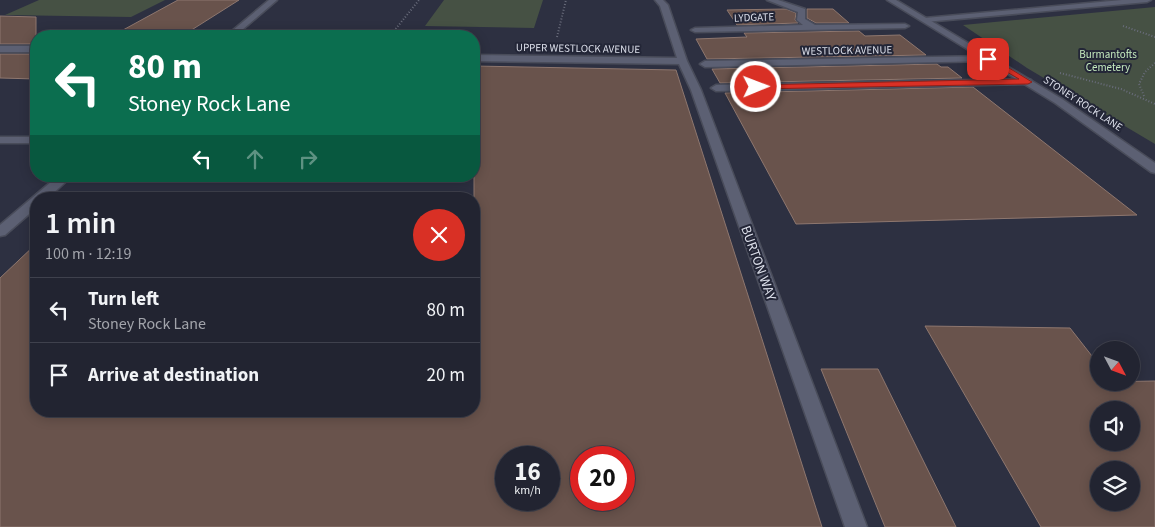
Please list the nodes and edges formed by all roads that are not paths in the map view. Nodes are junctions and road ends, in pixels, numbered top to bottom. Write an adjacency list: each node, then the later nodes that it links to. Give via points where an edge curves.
1 (273, 0): 9 (street)
2 (660, 0): 15 (street, BURTON WAY)
3 (771, 0): 8 (street, LYDGATE, via 802,11 801,20)
4 (891, 0): 6 (street, STONEY ROCK LANE)
5 (1147, 0): 6 (street)
6 (925, 20): 14 (street, STONEY ROCK LANE)
7 (905, 26): 8 (street, LYDGATE)
8 (813, 27): 10 (street, LYDGATE)
9 (237, 30)
10 (695, 30)
11 (0, 49): 12 (street)
12 (30, 49)
13 (480, 58): 15 (street, UPPER WESTLOCK AVENUE)
14 (988, 59): 16 (street, WESTLOCK AVENUE); 17 (street, STONEY ROCK LANE)
15 (682, 61): 26 (street, BURTON WAY, via 696,90)
16 (705, 64)
17 (1028, 82): 18 (street); 21 (street, STONEY ROCK LANE, via 1107,132)
18 (716, 88)
19 (0, 140): 20 (street)
20 (30, 140)
21 (1155, 169)
22 (59, 182): 23 (street)
23 (47, 192)
24 (30, 206): 25 (street)
25 (0, 232)
26 (856, 527)

